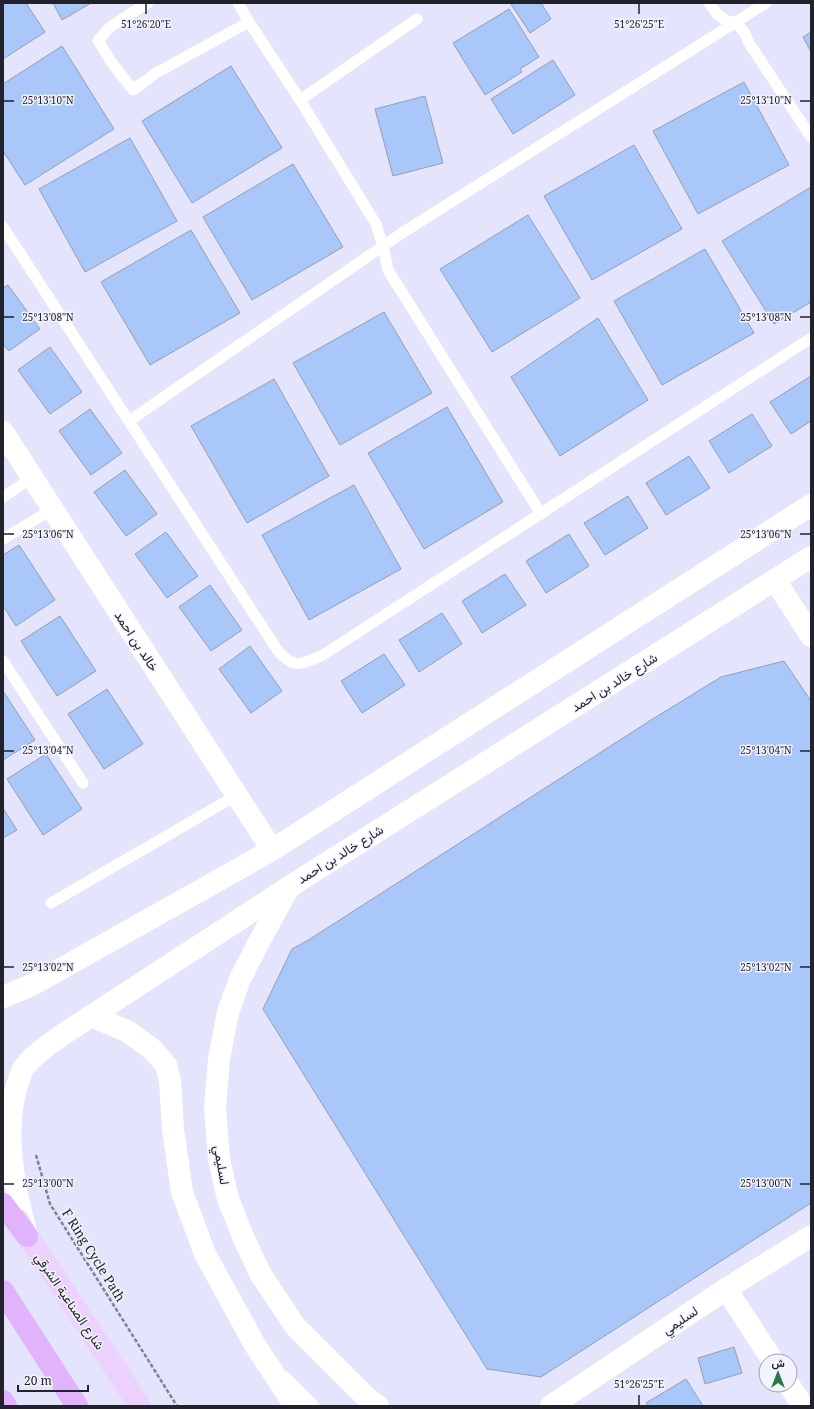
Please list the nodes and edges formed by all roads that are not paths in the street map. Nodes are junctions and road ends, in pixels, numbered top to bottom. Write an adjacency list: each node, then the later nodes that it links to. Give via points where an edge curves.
1 (148, 3): 6 (lane, via 106,30 104,36 98,40 133,90 156,73)
2 (238, 3): 6 (lane)
3 (709, 3): 7 (lane, via 725,20)
4 (766, 3): 7 (lane)
5 (417, 19): 8 (lane)
6 (249, 22): 8 (lane)
7 (736, 23): 9 (lane); 11 (lane)
8 (300, 100): 11 (lane, via 376,224)
9 (811, 137)
10 (3, 227): 13 (lane)
11 (383, 247): 13 (lane); 19 (lane, via 388,270)
12 (811, 338): 19 (lane)
13 (129, 422): 19 (lane, via 278,651 292,663 302,665 323,655)
14 (3, 432): 15 (main road, خالد بن احمد)
15 (32, 478): 16 (lane); 18 (main road, خالد بن احمد)
16 (3, 497)
17 (811, 505): 27 (main road)
18 (52, 509): 20 (lane); 26 (main road, خالد بن احمد)
19 (541, 514)
20 (3, 539)
21 (811, 557): 22 (main road, شارع خالد بن احمد)
22 (775, 580): 23 (main road); 28 (main road, شارع خالد بن احمد)
23 (811, 636)
24 (3, 661): 25 (lane)
25 (83, 783)
26 (237, 795): 27 (main road, خالد بن احمد); 29 (lane)
27 (272, 850): 30 (main road, via 34,984)
28 (289, 887): 31 (main road, شارع خالد بن احمد); 48 (main road, لسليمي, via 240,979 228,1012 219,1059 215,1108 219,1159 228,1199 261,1275 295,1326)
29 (52, 903)
30 (3, 997)
31 (91, 1016): 32 (main road, شارع خالد بن احمد); 39 (main road, via 127,1031 152,1049 166,1065 182,1192 205,1254)
32 (13, 1070): 35 (main road, شارع خالد بن احمد, via 13,1088 5,1134 11,1175)
33 (3, 1194): 35 (main road, شارع الصناعية الشرقي)
34 (3, 1204): 35 (highway)
35 (27, 1236): 45 (main road, شارع الصناعية الشرقي)
36 (811, 1236): 37 (main road, لسليمي)
37 (726, 1289): 40 (main road); 49 (main road, لسليمي)
38 (3, 1291): 44 (highway)
39 (255, 1345): 46 (main road); 47 (lane)
40 (768, 1353)
41 (794, 1393): 50 (main road)
42 (3, 1401): 43 (highway)
43 (6, 1406)
44 (77, 1406)
45 (140, 1406)
46 (295, 1406)
47 (314, 1406)
48 (378, 1406)
49 (551, 1406)
50 (803, 1406)

